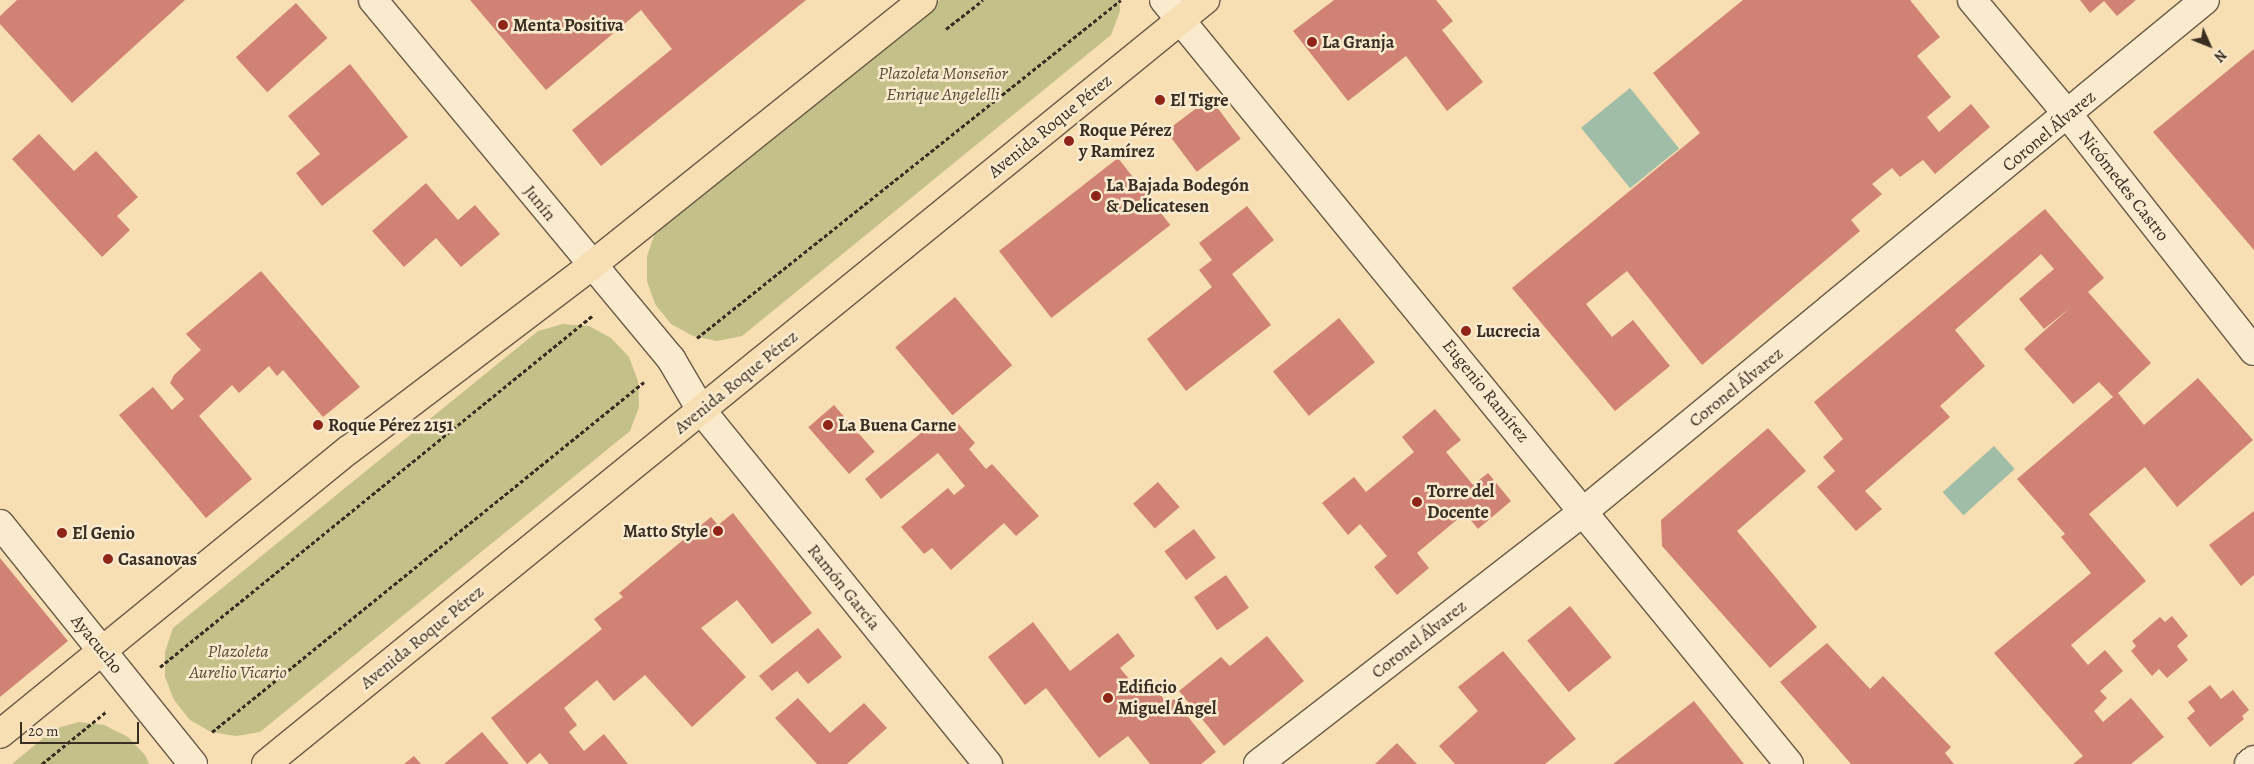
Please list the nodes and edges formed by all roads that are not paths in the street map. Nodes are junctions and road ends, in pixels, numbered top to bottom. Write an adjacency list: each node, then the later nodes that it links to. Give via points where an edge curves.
1 (373, 0): 8 (street, Junín)
2 (923, 0): 8 (main road)
3 (1205, 0): 6 (main road, Avenida Roque Pérez)
4 (1972, 0): 7 (street, Nicómedes Castro)
5 (2205, 0): 7 (street, Coronel Álvarez)
6 (1172, 10): 10 (main road, Avenida Roque Pérez); 11 (street, Eugenio Ramírez)
7 (2068, 116): 9 (street, Nicómedes Castro); 11 (street, Coronel Álvarez)
8 (591, 266): 10 (street, Junín, via 671,360); 13 (main road, via 350,449)
9 (2254, 351)
10 (701, 410): 17 (main road, Avenida Roque Pérez); 18 (street, Ramón García)
11 (1584, 511): 19 (street, Coronel Álvarez); 20 (street, Eugenio Ramírez)
12 (0, 524): 13 (street, Ayacucho)
13 (103, 651): 14 (main road); 16 (street, Ayacucho)
14 (0, 734)
15 (2254, 760): 21 (street)
16 (193, 764)
17 (266, 764)
18 (988, 764)
19 (1258, 764)
20 (1789, 764)
21 (2249, 764)

